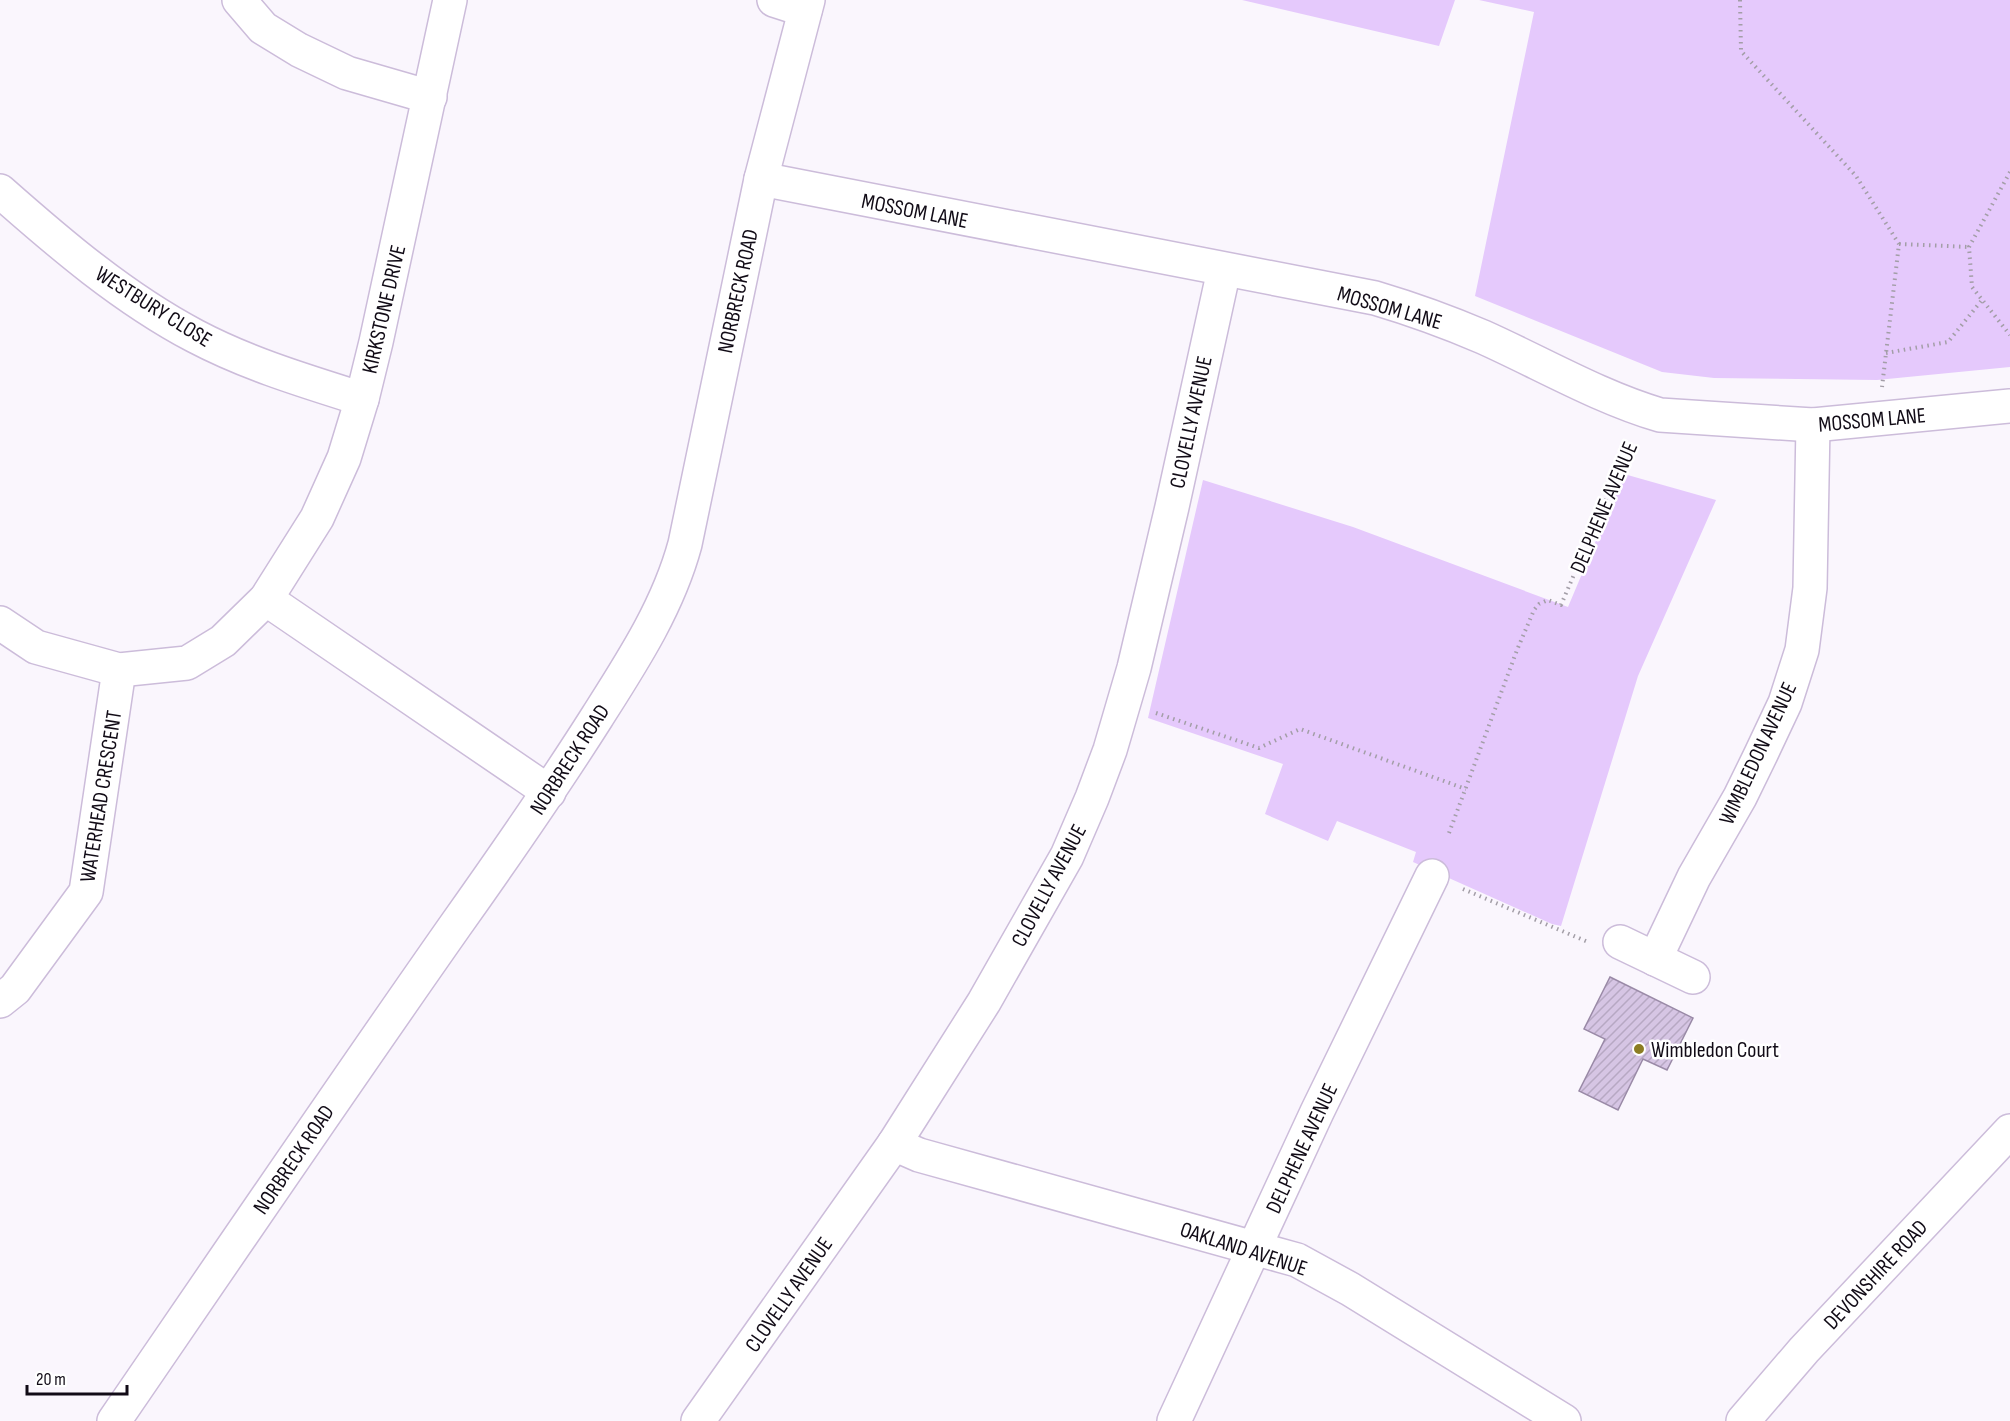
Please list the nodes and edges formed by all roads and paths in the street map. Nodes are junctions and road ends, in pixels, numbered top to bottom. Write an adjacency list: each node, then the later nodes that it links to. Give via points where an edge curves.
1 (239, 0): 6 (street, via 263,28 299,50 347,73)
2 (450, 0): 6 (street, KIRKSTONE DRIVE)
3 (774, 0): 5 (street)
4 (1740, 0): 10 (path, via 1741,51 1856,177)
5 (806, 5): 8 (street, NORBRECK ROAD)
6 (430, 97): 16 (street, KIRKSTONE DRIVE)
7 (2010, 172): 11 (path)
8 (761, 179): 12 (street, MOSSOM LANE); 26 (street, NORBRECK ROAD, via 678,567 661,609 630,666)
9 (0, 190): 16 (street, WESTBURY CLOSE, via 59,243 127,294 195,336 267,368)
10 (1899, 244): 11 (path); 15 (path)
11 (1969, 247): 13 (path, via 1972,287)
12 (1224, 270): 18 (street, MOSSOM LANE, via 1375,298 1425,313); 24 (street, CLOVELLY AVENUE)
13 (1982, 300): 14 (path); 15 (path, via 1948,342)
14 (2010, 335)
15 (1886, 353): 19 (path)
16 (362, 399): 21 (street, KIRKSTONE DRIVE, via 344,458 317,518)
17 (2010, 406): 19 (street, MOSSOM LANE)
18 (1644, 410): 20 (street, MOSSOM LANE, via 1679,417); 25 (path, DELPHENE AVENUE, via 1561,605 1548,600 1534,610)
19 (1879, 420): 20 (street, MOSSOM LANE)
20 (1813, 425): 30 (street, WIMBLEDON AVENUE, via 1810,588 1802,650 1785,703 1761,754 1694,877)
21 (266, 599): 23 (street, KIRKSTONE DRIVE, via 223,641 187,663); 26 (street)
22 (0, 623): 23 (street, KIRKSTONE DRIVE, via 36,647)
23 (119, 670): 32 (street, WATERHEAD CRESCENT, via 86,892 15,989)
24 (1124, 705): 25 (path, via 1259,747 1300,729); 34 (street, CLOVELLY AVENUE, via 1067,856 984,1002)
25 (1466, 789): 27 (path)
26 (549, 792): 36 (street, NORBRECK ROAD)
27 (1449, 833)
28 (1431, 876): 29 (path); 35 (street, DELPHENE AVENUE)
29 (1606, 943): 30 (street)
30 (1655, 959): 31 (street)
31 (1693, 976)
32 (0, 1001)
33 (2010, 1131): 40 (street, DEVONSHIRE ROAD, via 1804,1350)
34 (894, 1144): 35 (street, OAKLAND AVENUE, via 919,1155); 37 (street, CLOVELLY AVENUE)
35 (1254, 1247): 38 (street, DELPHENE AVENUE); 39 (street, OAKLAND AVENUE, via 1297,1260 1350,1289)
36 (114, 1421)
37 (698, 1421)
38 (1174, 1421)
39 (1564, 1421)
40 (1743, 1421)

